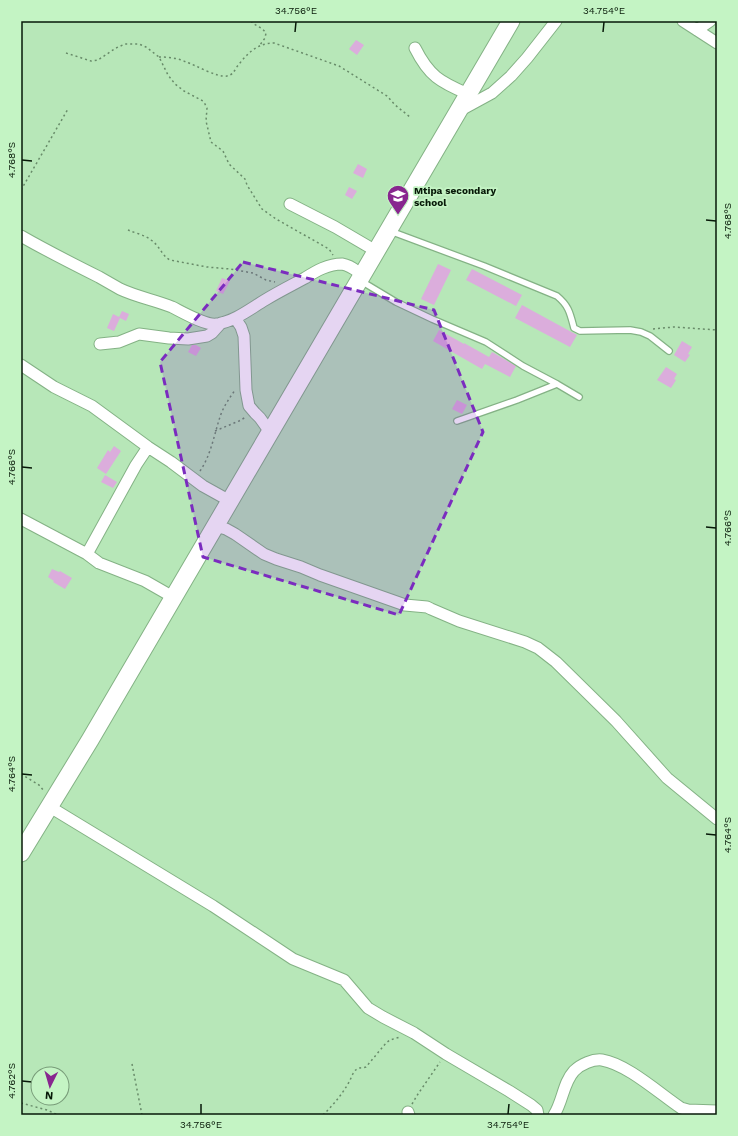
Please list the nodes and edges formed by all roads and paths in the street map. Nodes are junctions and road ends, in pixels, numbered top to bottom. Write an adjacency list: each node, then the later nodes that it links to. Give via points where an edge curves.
1 (251, 21): 8 (path, via 266,33)
2 (511, 21): 12 (main road)
3 (556, 21): 14 (street, via 511,76 492,93)
4 (683, 21): 6 (street)
5 (710, 21): 6 (street)
6 (697, 30): 7 (street)
7 (717, 43)
8 (260, 45): 11 (path, via 228,76 222,76 186,61); 15 (path, via 274,43 339,66 386,96)
9 (415, 48): 12 (street, via 436,78)
10 (66, 53): 11 (path, via 91,61 98,60 125,44 139,44 146,46)
11 (159, 57): 22 (path, via 175,84 206,104 206,122 211,142 223,151 229,164 245,179 262,209 276,220 329,249)
12 (468, 94): 14 (main road)
13 (68, 109): 16 (path)
14 (458, 112): 19 (main road)
15 (410, 117)
16 (21, 190)
17 (290, 204): 21 (street)
18 (128, 230): 24 (path, via 150,239 170,260 207,268 253,273 266,280)
19 (388, 230): 21 (main road); 28 (lane, via 557,296 565,302 575,330)
20 (21, 236): 26 (street, via 119,289 170,306 212,324)
21 (376, 250): 23 (main road)
22 (336, 264): 23 (street, via 351,267 358,272); 24 (street, via 321,268)
23 (360, 279): 33 (lane, via 396,302 486,342 523,366); 38 (main road)
24 (291, 286): 25 (street)
25 (235, 318): 26 (street); 32 (street, via 242,327 244,336)
26 (221, 323): 29 (street, via 207,336 182,339 139,334 119,342)
27 (717, 330): 28 (path, via 674,327)
28 (639, 331): 30 (lane)
29 (100, 344)
30 (669, 351)
31 (21, 365): 39 (street, via 54,387 92,406)
32 (246, 376): 35 (street, via 249,406); 37 (path, via 226,404)
33 (558, 384): 34 (lane); 36 (lane)
34 (579, 397)
35 (254, 413): 37 (path); 38 (street)
36 (457, 421)
37 (215, 432): 40 (path, via 207,458)
38 (270, 432): 41 (main road)
39 (148, 447): 40 (street); 44 (street)
40 (194, 480): 41 (street)
41 (230, 501): 43 (main road)
42 (21, 519): 44 (street)
43 (215, 526): 45 (main road); 48 (street, via 226,529 276,559 405,605 431,608 459,621 538,648 556,662 616,721 667,778)
44 (87, 554): 45 (street, via 100,563 145,581)
45 (173, 598): 47 (main road)
46 (21, 774): 47 (path, via 39,785)
47 (51, 804): 49 (main road); 50 (street, via 293,959 344,980 368,1008)
48 (717, 819)
49 (21, 853)
50 (414, 1032): 51 (street); 58 (path, via 390,1040 364,1068 357,1069 338,1099)
51 (446, 1054): 55 (path, via 418,1094); 59 (street, via 531,1105 537,1110)
52 (132, 1064): 57 (path)
53 (21, 1103): 56 (path)
54 (717, 1111): 60 (street, via 681,1108 634,1074 614,1064 595,1060 576,1069 569,1077)
55 (408, 1114)
56 (58, 1115)
57 (142, 1115)
58 (323, 1115)
59 (538, 1115)
60 (554, 1115)

